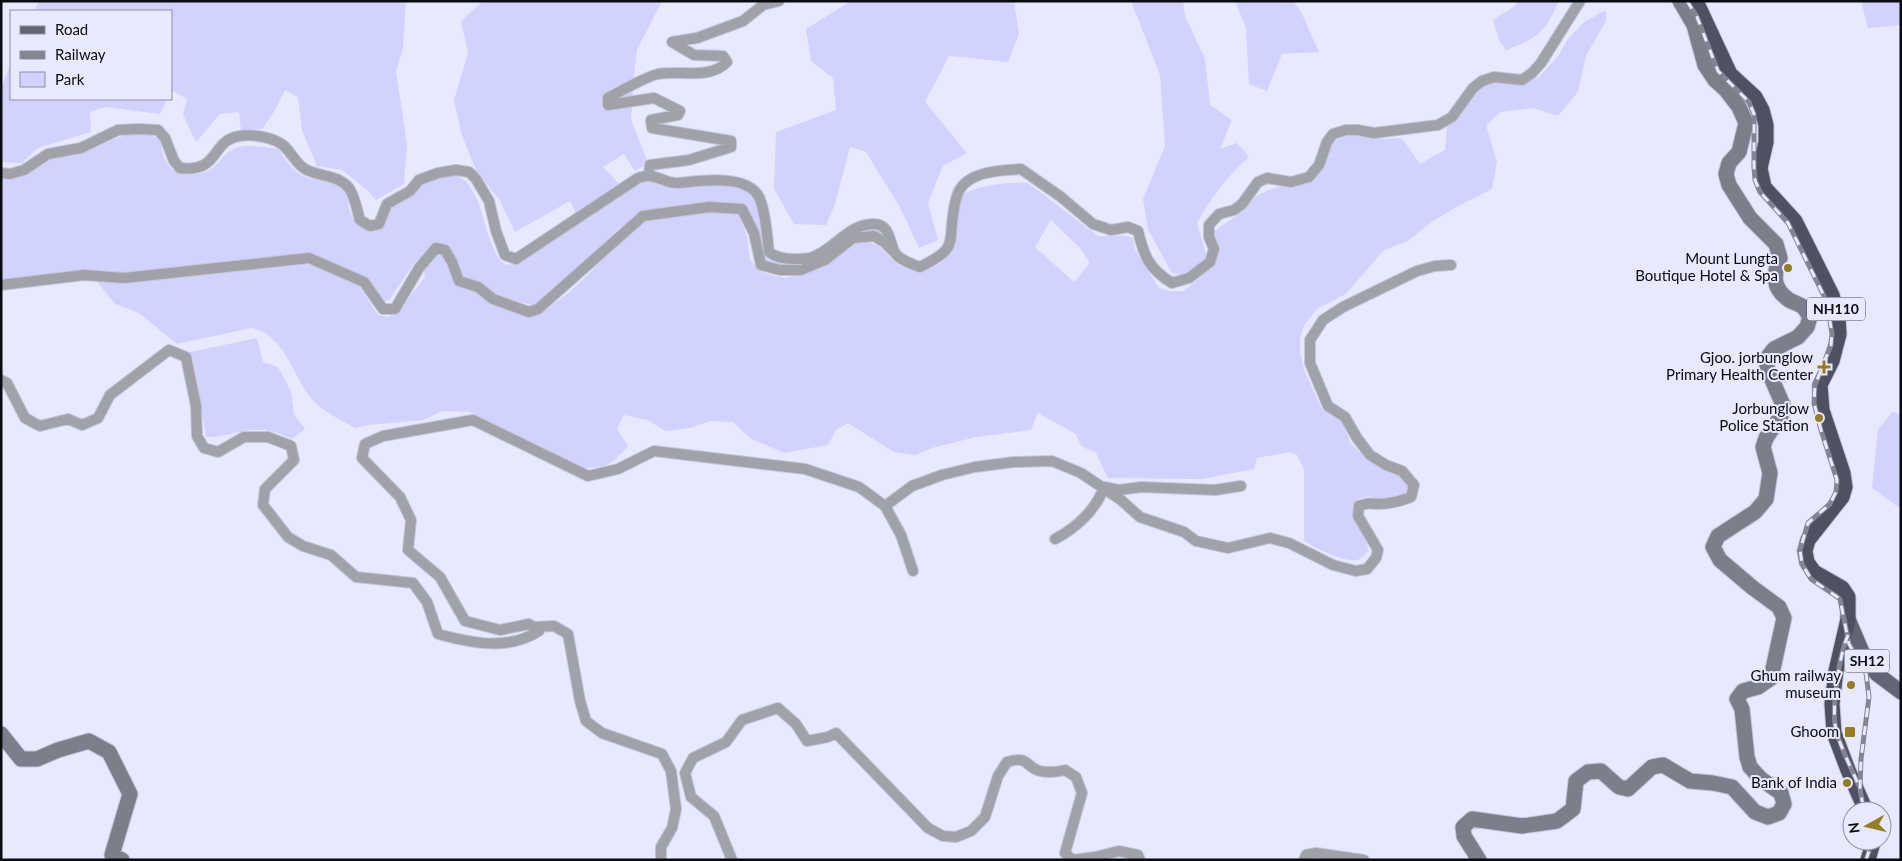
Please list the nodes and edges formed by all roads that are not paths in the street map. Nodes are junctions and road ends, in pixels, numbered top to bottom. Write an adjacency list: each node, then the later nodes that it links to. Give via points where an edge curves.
1 (779, 1): 6 (street, via 763,5 743,21 697,38 672,42 694,55 723,56 727,62 722,67 700,73 657,74 608,98 608,104 654,98 680,110 678,115 651,120 652,128 731,141 731,147 689,160 650,165)
2 (1580, 1): 7 (street, via 1541,63 1522,80 1494,77 1482,81 1452,117 1438,125 1374,132 1346,130 1333,134 1319,165 1309,177 1291,182 1267,178 1258,182 1242,204 1219,214 1209,225 1214,249 1210,262 1189,278 1172,283 1159,276 1147,261 1138,231 1128,227 1111,230 1093,224 1021,169 985,174 970,180 959,191 951,238 947,249 934,260 920,267)
3 (1680, 1): 27 (main road, via 1694,26 1705,65 1739,107 1746,123 1740,152 1729,163 1726,174 1729,185 1750,218 1776,244 1780,258 1774,272 1775,283 1790,300 1803,306 1810,317 1807,328 1798,337 1774,349 1767,358 1767,368 1783,405 1764,447 1770,473 1766,499 1755,512 1718,536 1713,548 1720,560 1779,607 1784,618 1771,678 1758,687 1743,691 1737,699 1742,709 1750,767 1782,793 1784,804 1779,813 1768,817 1755,812 1732,787 1690,781 1663,765 1652,767 1628,789 1619,787 1601,771 1588,772 1576,781 1573,810 1557,821 1522,826 1472,819 1463,827 1464,836)
4 (1696, 1): 16 (highway, NH110, via 1730,74 1754,97 1762,110 1766,125 1760,168 1764,188 1795,221 1832,295 1838,318 1839,334 1832,361 1820,385 1822,410 1844,474 1845,487 1842,497 1808,540 1805,551 1814,572 1842,588 1848,597)
5 (1, 173): 6 (street, via 24,170 48,154 81,148 118,130 158,130 166,138 180,168 192,169 204,166 225,141 239,136 260,137 284,146 306,170 340,180 350,190 360,220 370,226 379,224 387,204 410,191 419,180 456,170 469,172 488,202 505,255 516,259 638,178)
6 (649, 176): 7 (street, via 665,182 706,180 752,188 763,210 770,252 776,257 810,258 844,235 861,226 874,224 883,226 889,233)
7 (894, 252): 9 (street, via 874,236 853,238 825,260 801,270 780,270 761,265 754,233 742,209 709,207 642,216 538,309 529,312 459,281 445,250 436,248 419,268 394,309 383,309 364,282 309,258 124,278 84,274)
8 (1451, 265): 12 (street, via 1417,271 1343,307 1323,320 1310,340 1310,363 1328,406 1345,417 1370,455 1402,471 1414,485 1411,497 1359,506 1358,516 1378,550 1367,569 1356,571 1333,565 1289,543 1270,538 1228,548 1196,540 1184,532 1140,517)
9 (1, 285)
10 (1, 380): 17 (street, via 7,384 25,418 40,426 68,419 82,425 98,418 110,395 169,350 186,357 196,406 197,436 204,448 218,452 244,437 268,436 291,446 294,460 265,489 263,505 288,537 303,546 331,555 356,577 413,583 427,602 438,634 468,642 505,644 528,638 539,631)
11 (1241, 486): 12 (street, via 1215,490 1141,487 1119,490)
12 (1104, 487): 13 (street, via 1081,473 1052,462 1014,462 942,475 912,486); 14 (street, via 1087,516)
13 (885, 506): 15 (street, via 901,535); 17 (street, via 859,487 805,469 654,452 618,469 588,476 473,420 383,436 365,444 362,458 400,497 411,520 408,550 440,577 465,622 500,630 529,624)
14 (1055, 539)
15 (913, 571)
16 (1848, 619): 18 (main road, SH12, via 1865,660); 20 (highway, NH110, via 1836,671 1832,704 1834,733)
17 (533, 627): 22 (street, via 554,626 568,634 586,721 602,733 662,754 671,771 676,809 672,828 661,847)
18 (1901, 692)
19 (1, 734): 21 (main road, via 21,759 37,759 89,741 109,752 130,794 112,855)
20 (1862, 801)
21 (122, 860)
22 (661, 860)
23 (732, 860): 24 (street, via 714,816 692,798 685,773 693,758 726,742 742,720 778,708 796,724 807,740 836,733 928,828 943,836 956,837 970,831 985,817 998,776 1007,762 1016,759 1027,761 1038,770 1065,770 1076,778 1082,793 1065,853 1073,860 1119,851 1138,855)
24 (1140, 860)
25 (1304, 860): 26 (street, via 1306,855 1316,853)
26 (1364, 860)
27 (1479, 860)

